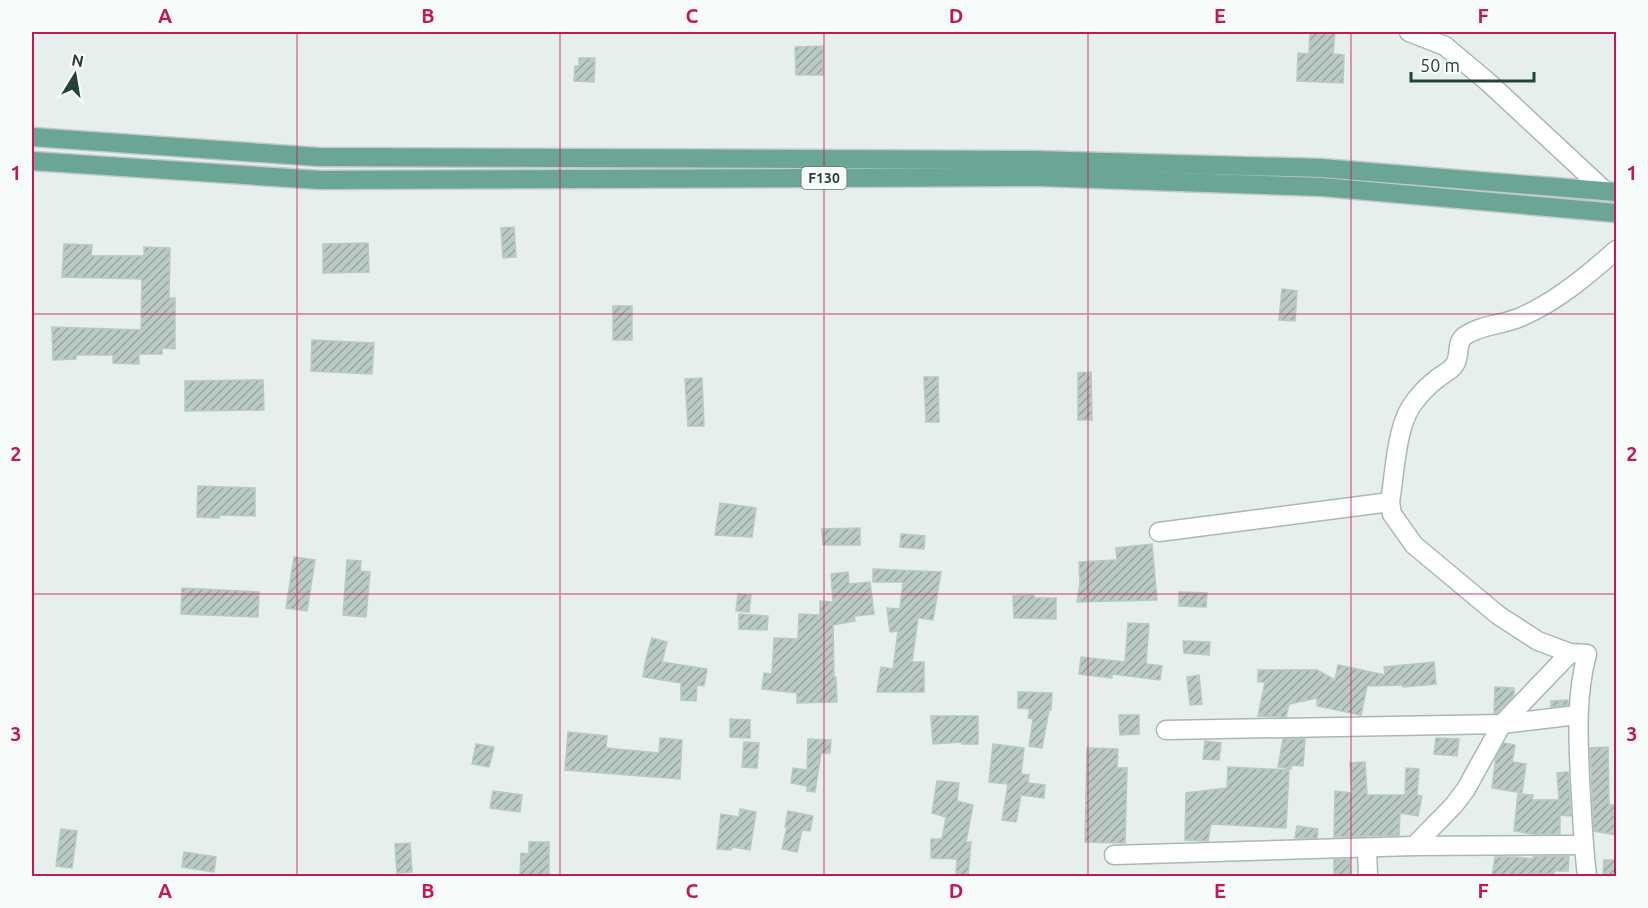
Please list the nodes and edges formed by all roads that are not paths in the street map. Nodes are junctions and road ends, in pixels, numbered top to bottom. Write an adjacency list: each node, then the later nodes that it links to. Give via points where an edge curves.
1 (1409, 32): 4 (street, via 1445,46)
2 (32, 137): 4 (main road, F130, via 319,157 1034,160 1310,167)
3 (32, 161): 5 (main road, F130, via 320,180 1039,177 1322,187)
4 (1610, 191)
5 (1617, 213)
6 (1617, 250): 7 (street, via 1590,273 1522,317 1464,336 1457,362 1407,411)
7 (1390, 502): 8 (street); 9 (street, via 1392,514 1414,545 1498,615 1538,641)
8 (1159, 532)
9 (1570, 652): 10 (street, via 1587,654); 11 (street)
10 (1577, 715): 11 (street); 13 (street)
11 (1502, 724): 12 (street); 14 (street, via 1466,789)
12 (1166, 730)
13 (1583, 844): 14 (street); 18 (street)
14 (1414, 846): 15 (street)
15 (1367, 849): 16 (street); 17 (street)
16 (1114, 855)
17 (1368, 876)
18 (1587, 876)

